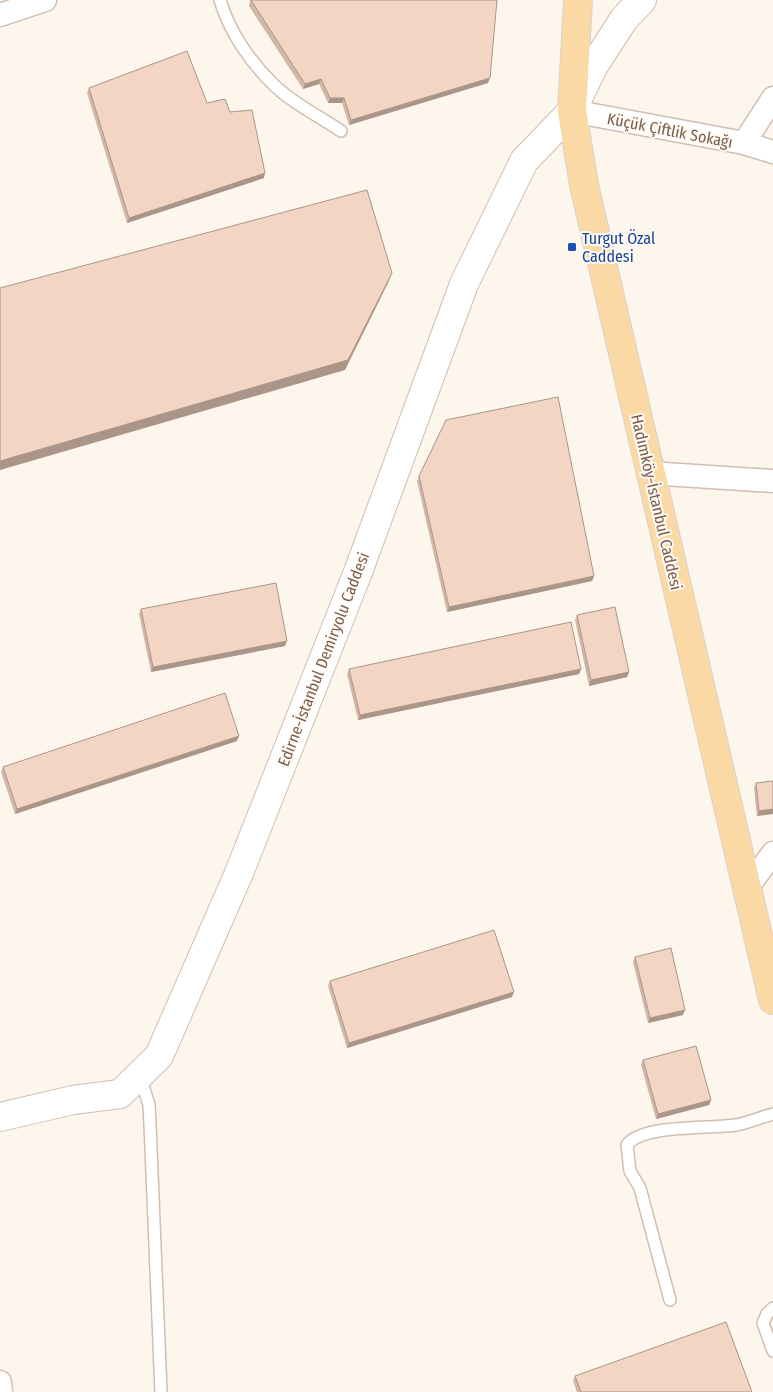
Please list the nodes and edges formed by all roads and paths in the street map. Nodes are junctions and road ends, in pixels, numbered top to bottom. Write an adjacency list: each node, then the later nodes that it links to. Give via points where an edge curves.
1 (45, 0): 5 (street)
2 (220, 0): 8 (lane, via 224,16 245,51 275,86)
3 (578, 0): 7 (main road, Hadımköy-İstanbul Caddesi)
4 (642, 0): 7 (street, Edirne-İstanbul Demiryolu Caddesi, via 624,19 593,67)
5 (0, 15)
6 (773, 98): 9 (street, Küçük Çiftlik Sokağı)
7 (572, 111): 9 (street, Küçük Çiftlik Sokağı); 11 (main road, Hadımköy-İstanbul Caddesi, via 584,185); 16 (street, Edirne-İstanbul Demiryolu Caddesi, via 524,161 464,284 358,572 239,873 159,1056)
8 (341, 131)
9 (744, 143): 10 (street)
10 (773, 152)
11 (650, 473): 12 (street); 14 (main road, Hadımköy-İstanbul Caddesi)
12 (773, 481)
13 (773, 853): 14 (street)
14 (747, 888): 15 (main road, Hadımköy-İstanbul Caddesi)
15 (773, 1000)
16 (140, 1075): 18 (street, Edirne-İstanbul Demiryolu Caddesi, via 120,1094 73,1100); 24 (lane, via 150,1124)
17 (773, 1114): 19 (lane, via 736,1125 660,1131 635,1138 627,1145 630,1171 640,1188)
18 (0, 1117)
19 (670, 1300)
20 (773, 1308): 21 (lane, via 763,1323)
21 (773, 1352)
22 (0, 1382): 23 (street)
23 (1, 1392)
24 (161, 1392)

